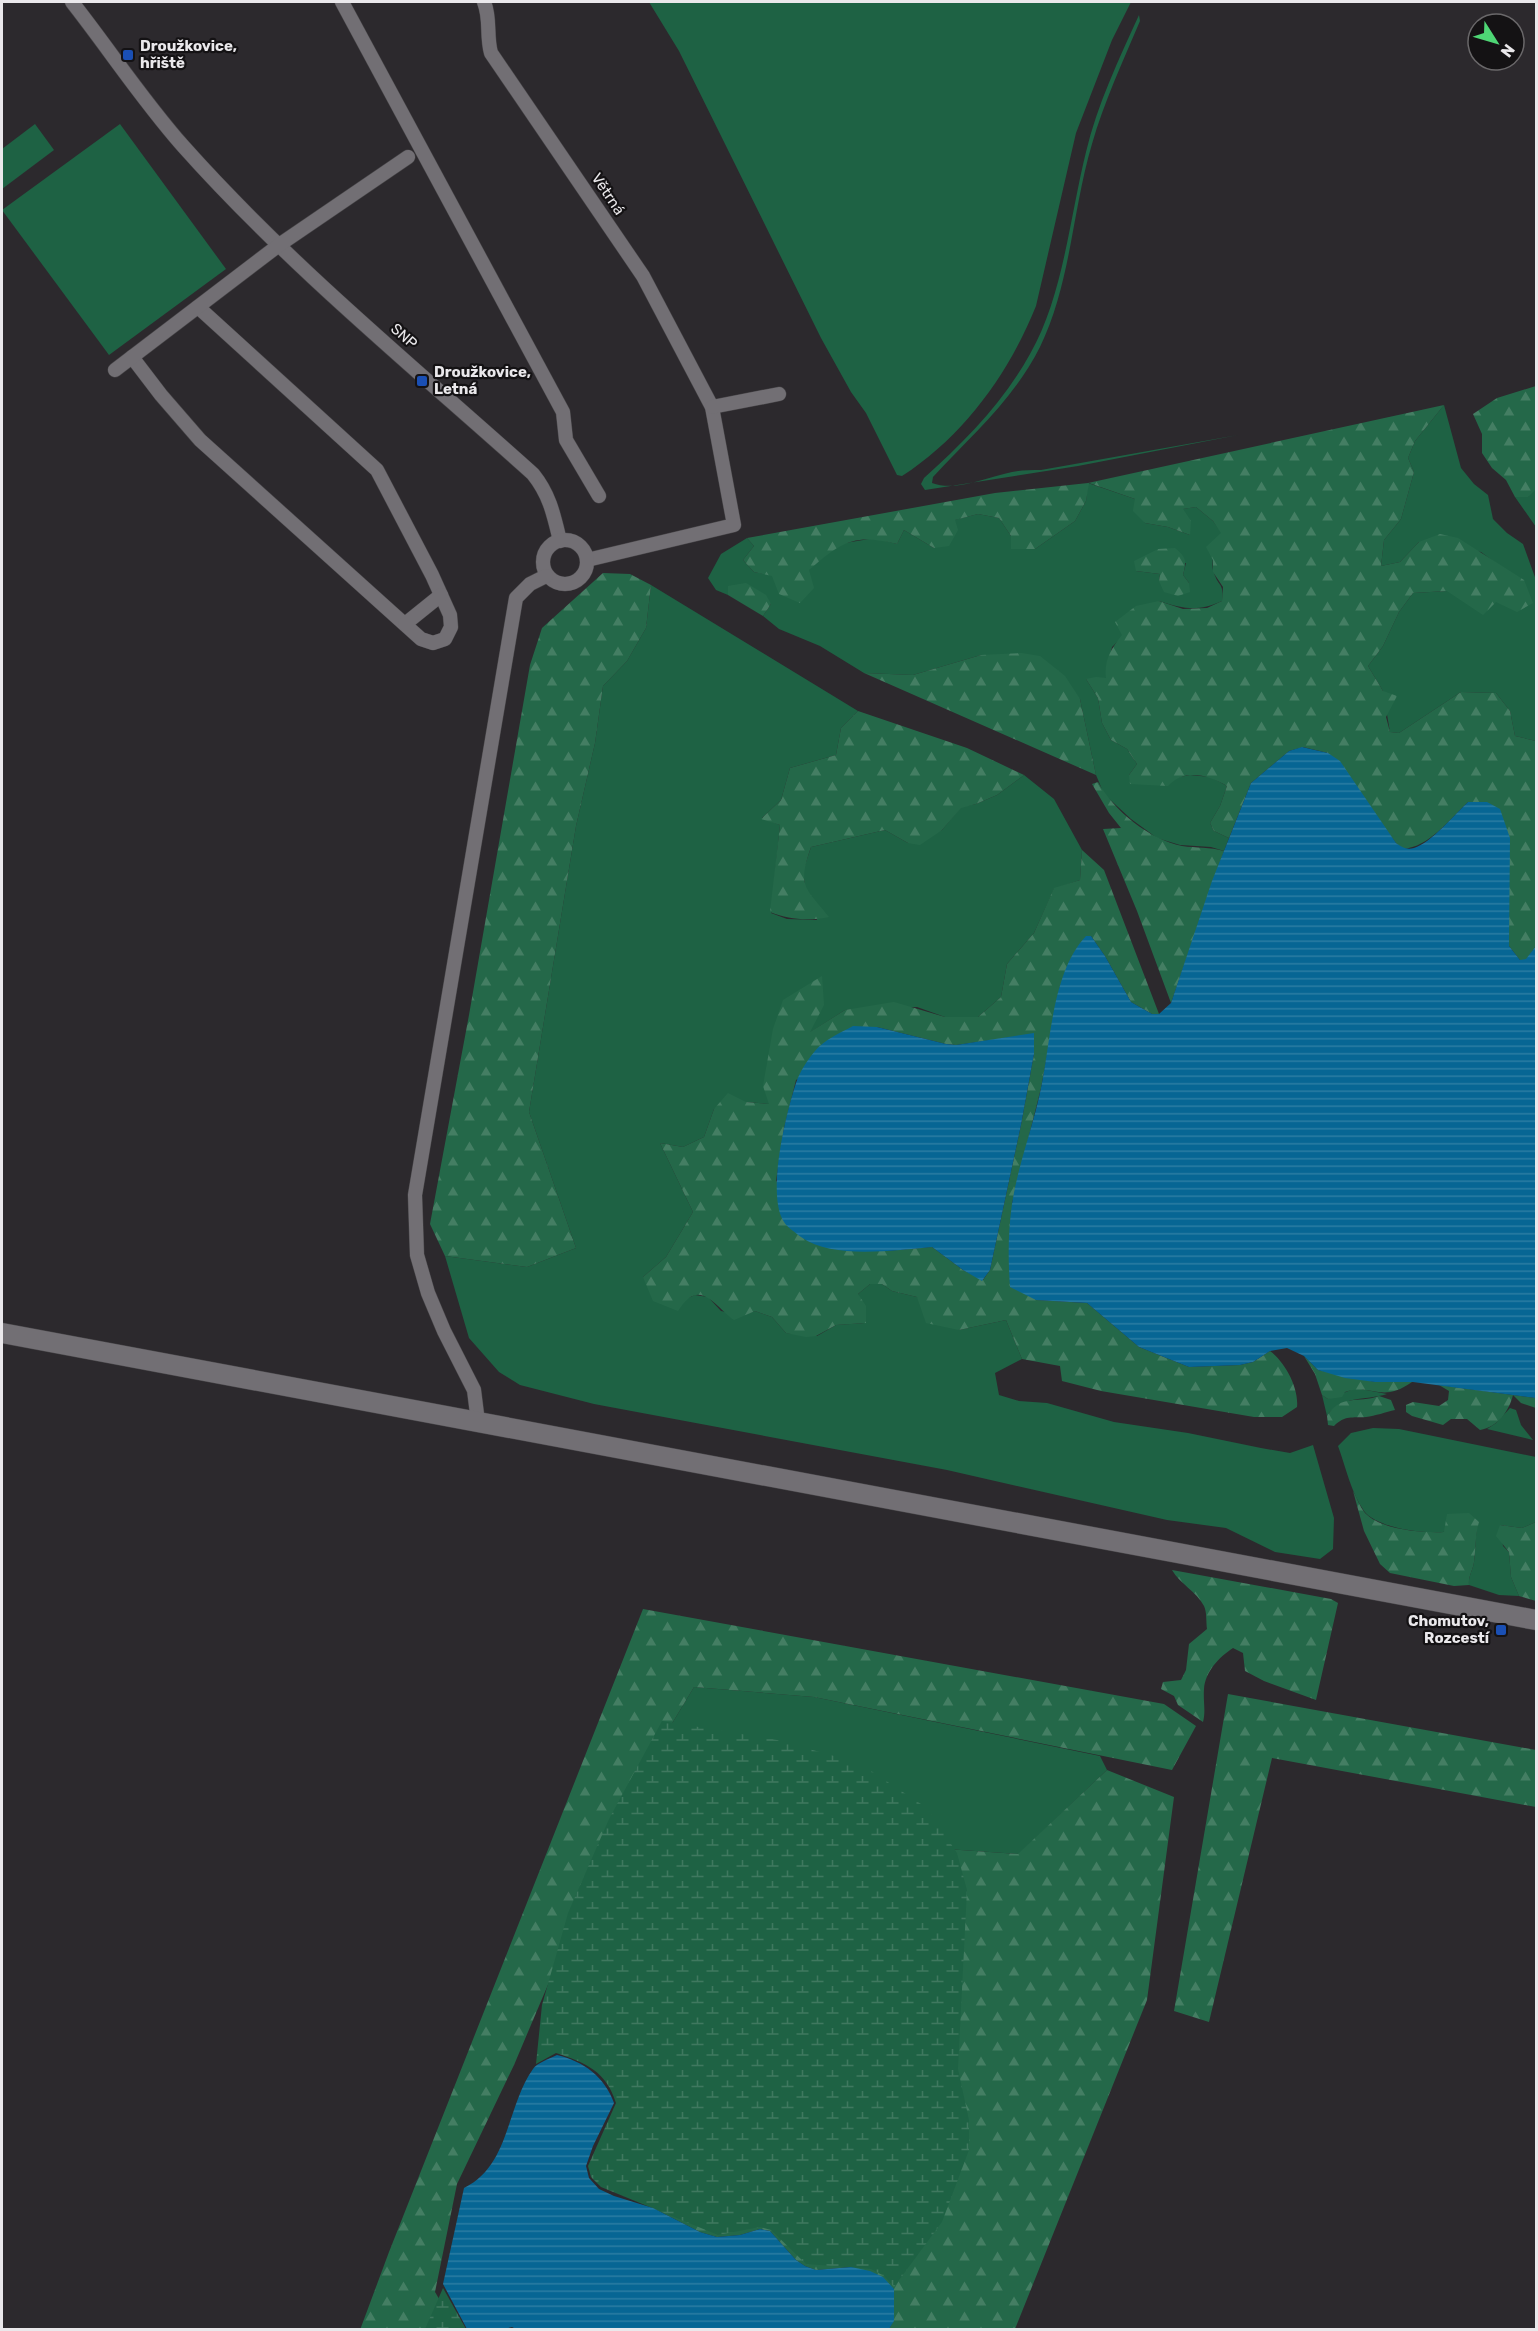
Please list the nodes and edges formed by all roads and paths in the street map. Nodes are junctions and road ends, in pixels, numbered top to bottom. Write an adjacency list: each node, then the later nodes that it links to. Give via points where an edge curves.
1 (72, 2): 5 (street, SNP, via 181,144)
2 (342, 2): 11 (street, via 562,412 566,440)
3 (484, 2): 10 (street, Větrná, via 491,52 644,276)
4 (408, 157): 5 (street)
5 (279, 245): 6 (street); 12 (street, SNP, via 533,474 552,505)
6 (198, 307): 7 (street); 15 (street, via 377,470)
7 (132, 357): 8 (street); 16 (street, via 200,440)
8 (115, 370)
9 (778, 394): 10 (street)
10 (712, 407): 13 (street, Větrná, via 734,525)
11 (599, 496)
12 (560, 541): 13 (street, via 577,544); 14 (street, via 545,551)
13 (587, 560): 14 (street, via 586,570 574,583 555,583)
14 (546, 576): 18 (street, via 530,584 516,598 415,1195 417,1255 444,1331 474,1389)
15 (441, 595): 16 (street); 16 (street, via 452,621 445,639 426,642)
16 (405, 624)
17 (2, 1333): 18 (main road)
18 (478, 1422): 19 (main road)
19 (1536, 1620)

